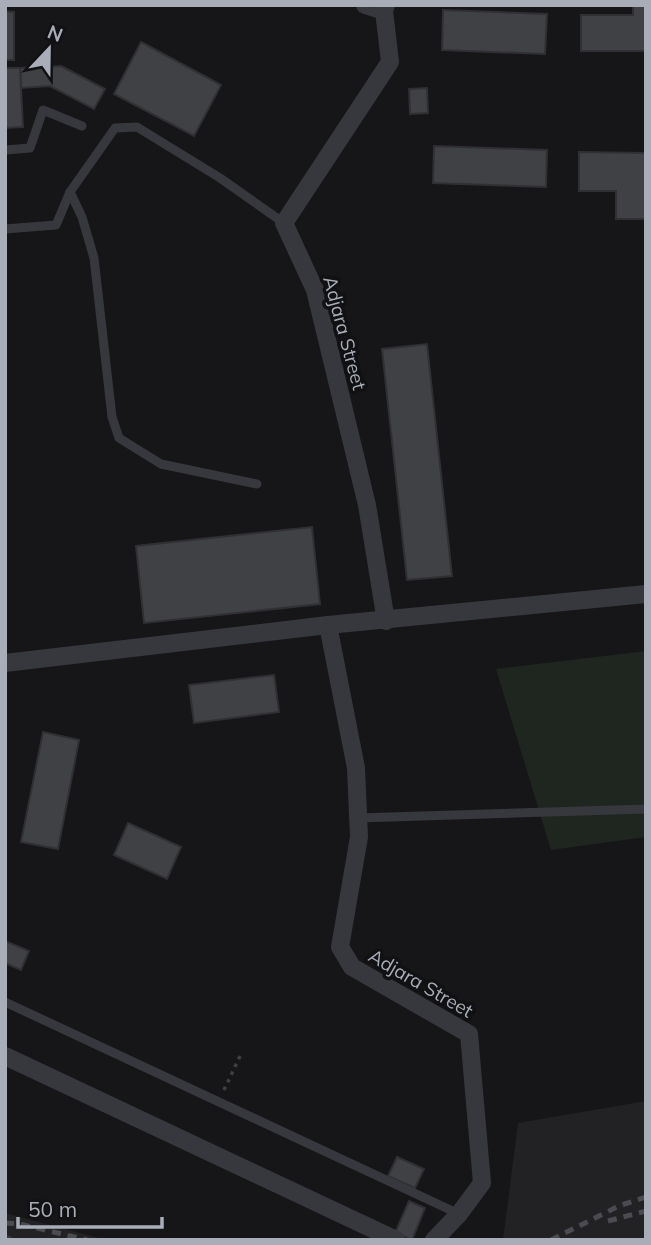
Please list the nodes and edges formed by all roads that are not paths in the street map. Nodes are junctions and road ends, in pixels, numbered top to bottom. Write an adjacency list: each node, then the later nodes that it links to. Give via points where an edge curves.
1 (365, 5): 2 (street)
2 (385, 8): 6 (street, via 390,62)
3 (82, 126): 4 (lane, via 43,110 30,148)
4 (5, 150)
5 (70, 192): 6 (lane, via 115,128 137,127); 7 (lane, via 57,225); 8 (lane, via 94,258 112,416 119,438 161,464)
6 (284, 223): 10 (street, Adjara Street, via 315,290 367,505)
7 (5, 229)
8 (257, 484)
9 (646, 594): 10 (street)
10 (386, 621): 11 (street)
11 (328, 625): 12 (street); 14 (street, Adjara Street, via 356,768)
12 (5, 663)
13 (646, 809): 14 (lane)
14 (358, 818): 17 (street, Adjara Street, via 359,837 340,947 352,967 469,1034 482,1183)
15 (5, 1002): 17 (lane)
16 (5, 1056): 18 (street)
17 (459, 1214): 19 (street, Adjara Street)
18 (396, 1240)
19 (434, 1240)

